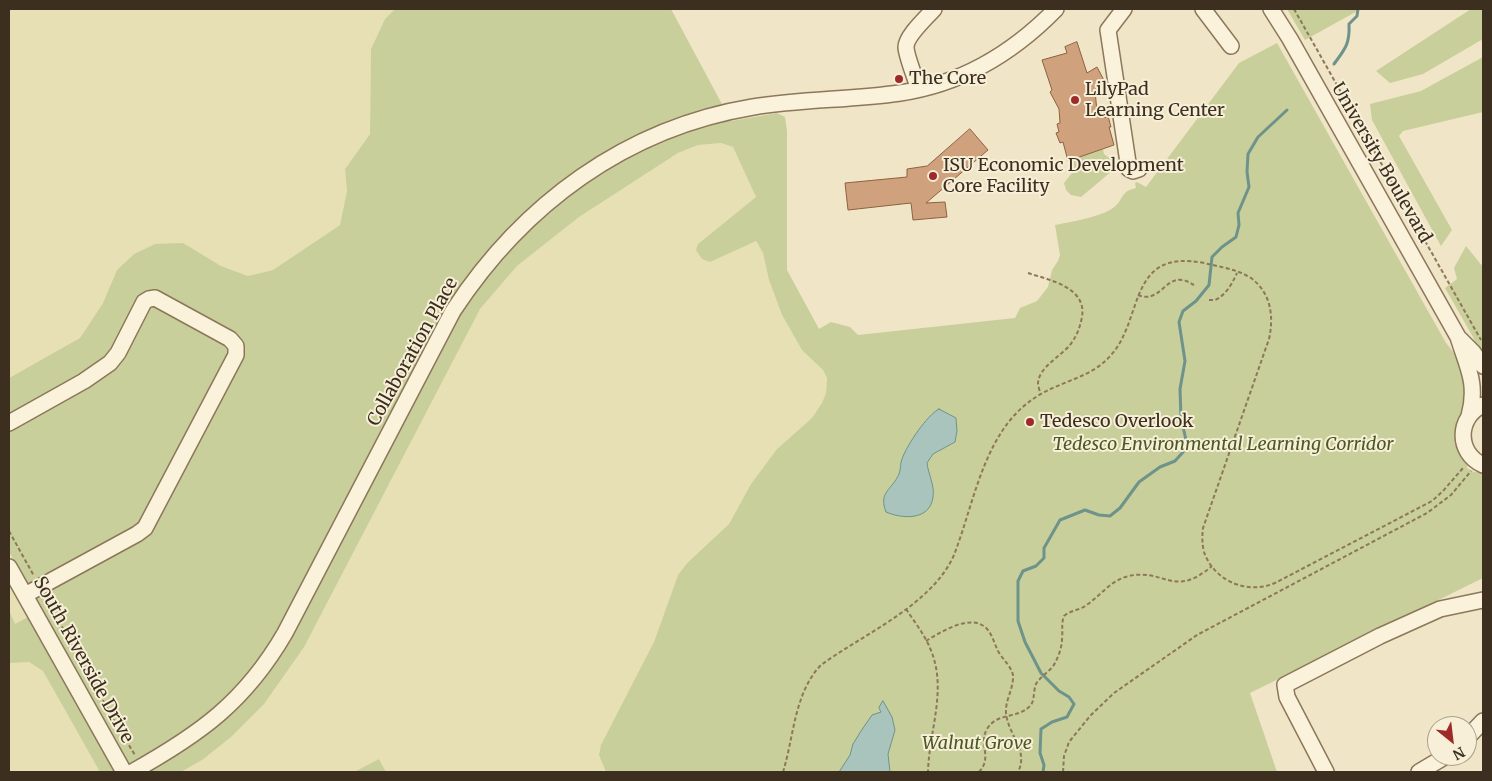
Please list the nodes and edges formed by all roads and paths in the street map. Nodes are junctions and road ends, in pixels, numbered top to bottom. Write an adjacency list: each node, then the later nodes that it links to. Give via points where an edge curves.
1 (934, 9): 8 (street, via 908,39 906,47)
2 (1056, 9): 8 (street, Collaboration Place, via 998,58 960,77)
3 (1124, 9): 9 (street, via 1108,30 1129,169)
4 (1203, 9): 7 (street)
5 (1271, 9): 15 (street, University Boulevard)
6 (1294, 9): 16 (path)
7 (1231, 46)
8 (919, 89): 33 (street, Collaboration Place, via 755,107 712,116 662,134 614,157 574,182 529,218 482,270 453,311 294,617 268,660 248,686 212,722 179,746)
9 (1139, 169)
10 (1238, 272): 13 (path, via 1201,263 1180,262 1159,269 1146,279); 14 (path, via 1223,295); 24 (path, via 1249,277 1264,293 1272,320 1269,339 1204,522 1204,551)
11 (1028, 273): 18 (path, via 1070,289 1079,298 1083,310 1074,339 1042,374 1038,383)
12 (1194, 285): 13 (path, via 1178,280 1150,296)
13 (1138, 295): 18 (path, via 1122,339 1107,360 1089,372)
14 (1209, 300)
15 (1458, 337): 17 (street, University Boulevard); 20 (street, University Boulevard, via 1473,384)
16 (1483, 344)
17 (1483, 366)
18 (1040, 394): 30 (path, via 1016,413 997,438 948,567 929,591)
19 (1483, 405): 20 (street)
20 (1469, 416): 22 (street, University Boulevard, via 1463,427 1463,441)
21 (9, 423): 27 (street, via 84,382 110,363 144,302 149,299 156,298 236,346 236,355 145,528)
22 (1474, 465): 24 (path, via 1432,501 1273,584 1240,586 1226,580); 39 (path, via 1451,495 1427,513 1198,635 1114,692 1069,742)
23 (9, 531): 26 (path)
24 (1212, 566): 32 (path, via 1183,582 1144,575 1126,576 1086,606 1066,614 1056,662 1036,684 1032,703 1024,711)
25 (9, 567): 27 (street, South Riverside Drive)
26 (37, 581)
27 (26, 595): 34 (street, South Riverside Drive)
28 (45, 595): 33 (path, via 116,724)
29 (1483, 600): 40 (street, via 1440,609 1285,685 1287,697)
30 (906, 609): 31 (path); 35 (path, via 826,661 809,679)
31 (926, 641): 32 (path, via 964,623 985,627 1013,675); 36 (path, via 936,664 938,680)
32 (1007, 716): 37 (path, via 995,720 986,731 986,763); 38 (path, via 1022,755)
33 (134, 765)
34 (124, 772)
35 (783, 772)
36 (928, 772)
37 (979, 772)
38 (1018, 772)
39 (1063, 772)
40 (1326, 772)

